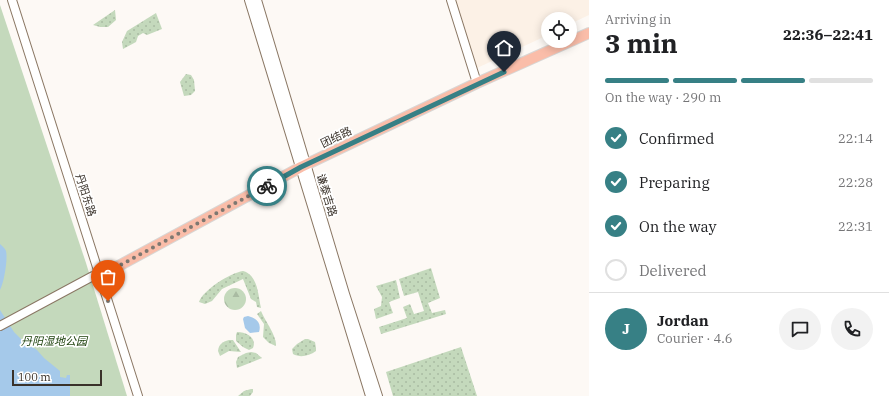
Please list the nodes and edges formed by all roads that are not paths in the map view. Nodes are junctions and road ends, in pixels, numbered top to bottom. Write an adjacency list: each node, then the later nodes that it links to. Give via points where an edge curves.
1 (12, 0): 11 (street, 丹阳东路)
2 (249, 0): 10 (street, 谦泰吉路)
3 (256, 0): 10 (street, 谦泰吉路)
4 (451, 0): 9 (street)
5 (589, 27): 6 (main road)
6 (577, 33)
7 (589, 33): 9 (main road, 团结路)
8 (545, 48): 9 (main road, 团结路)
9 (477, 81): 10 (main road, 团结路)
10 (302, 163): 11 (main road, 团结路); 14 (street, 谦泰吉路); 15 (street, 谦泰吉路)
11 (97, 274): 12 (street); 13 (street, 丹阳东路)
12 (0, 326)
13 (138, 396)
14 (370, 396)
15 (378, 396)

